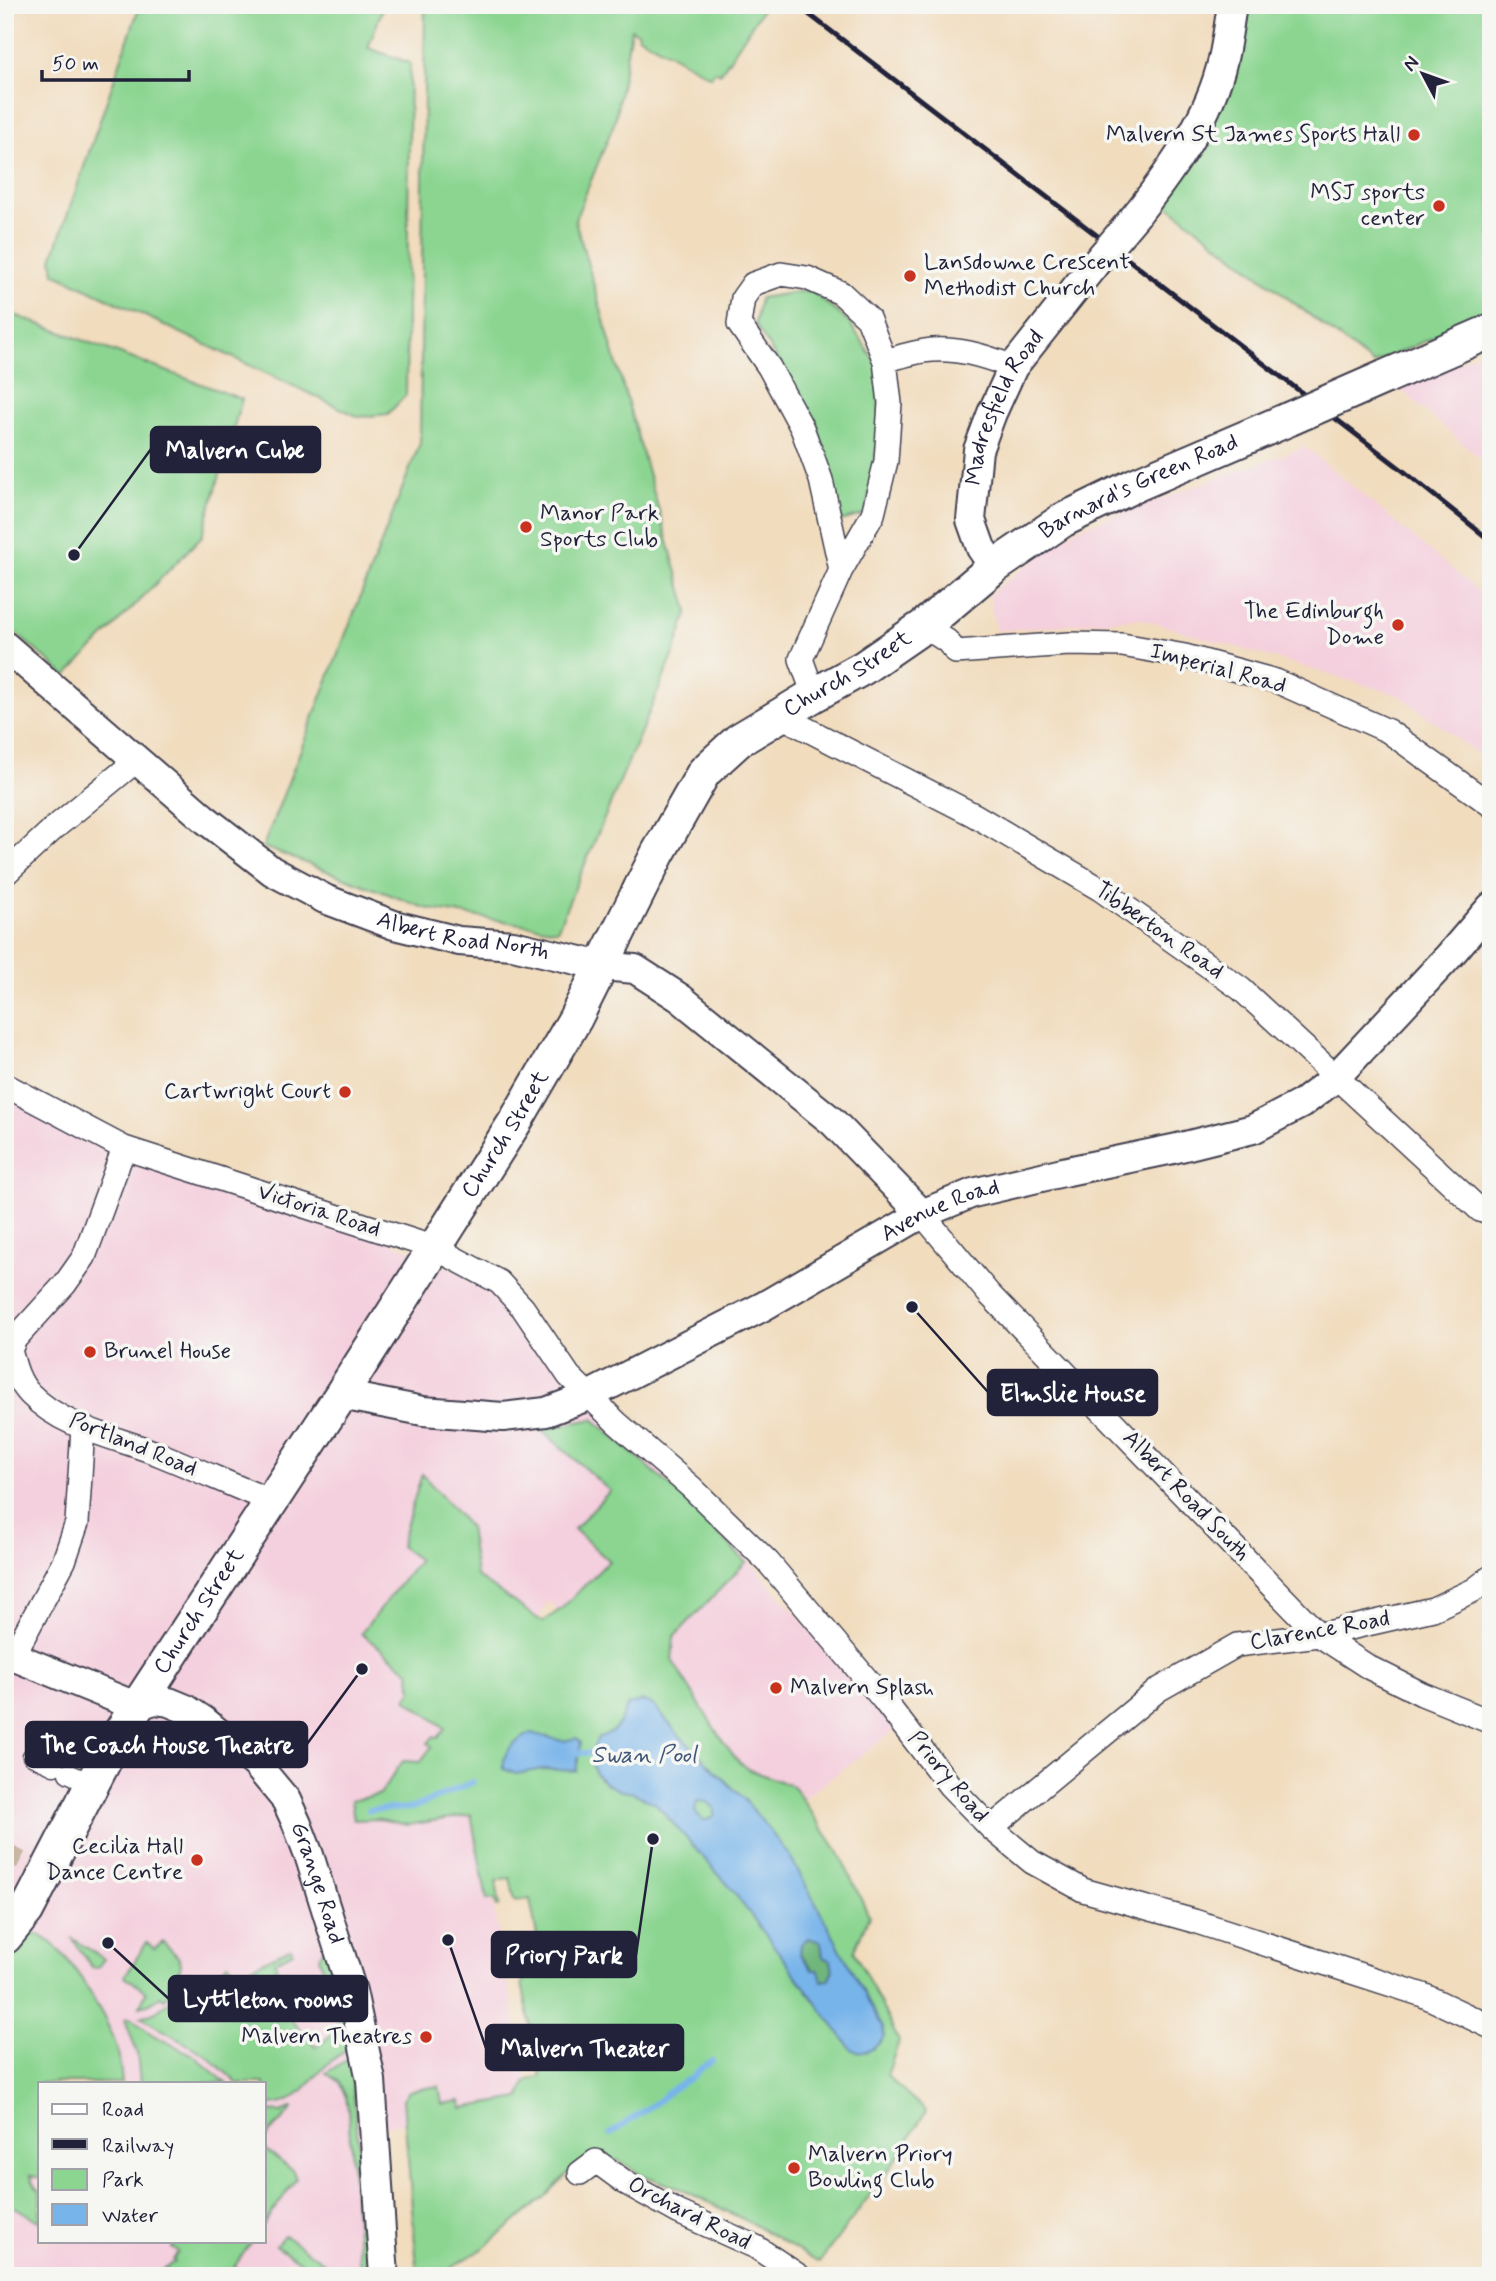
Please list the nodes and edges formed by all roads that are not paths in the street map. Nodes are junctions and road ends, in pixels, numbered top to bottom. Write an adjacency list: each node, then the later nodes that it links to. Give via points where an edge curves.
1 (1232, 5): 4 (street, Madresfield Road, bridge, via 1223,61 1204,111 1172,169)
2 (1491, 331): 5 (main road, Barnard's Green Road, bridge, via 1135,485 1063,520)
3 (885, 360): 4 (street, via 926,351 959,351); 6 (street, via 890,403 886,461 873,514); 6 (street, via 868,318 841,293 807,278 781,274 753,284 743,298 739,324 802,428 821,480)
4 (1013, 367): 5 (street, Madresfield Road, via 978,450 974,484 971,520)
5 (994, 567): 7 (main road, Church Street)
6 (841, 570): 9 (street, via 801,659)
7 (923, 626): 9 (main road, Church Street); 12 (street, Imperial Road, via 956,652 1122,645 1185,656 1276,681 1388,731)
8 (5, 646): 11 (street, Albert Road North)
9 (814, 695): 10 (main road, Church Street)
10 (779, 715): 15 (main road, Church Street, via 739,740 704,772); 16 (street, Tibberton Road, via 974,815 1100,889 1241,989)
11 (136, 760): 13 (street); 15 (street, Albert Road North, via 272,871 325,900 394,925 459,941 513,945)
12 (1491, 805)
13 (5, 874)
14 (1491, 906): 16 (street, Avenue Road)
15 (603, 966): 19 (street, Albert Road North, via 635,969 680,998 833,1122); 21 (main road, Church Street, via 515,1122)
16 (1335, 1078): 19 (street, Avenue Road, via 1301,1104 1253,1129 973,1193); 20 (street, Tibberton Road, via 1480,1210)
17 (5, 1085): 18 (street, Victoria Road)
18 (124, 1148): 21 (street, Victoria Road); 24 (street, Portland Road, via 84,1257 10,1350 29,1393)
19 (922, 1214): 23 (street, Avenue Road, via 764,1306); 27 (street, Albert Road South, via 989,1294)
20 (1491, 1214)
21 (435, 1248): 22 (main road, Church Street); 23 (street, Victoria Road, via 499,1282)
22 (341, 1395): 23 (street, Avenue Road, via 423,1411 503,1417 546,1412); 25 (main road, Church Street)
23 (588, 1396): 33 (street, Priory Road, via 768,1562 950,1786)
24 (83, 1428): 25 (street, Portland Road); 28 (street, via 77,1523 64,1561)
25 (271, 1501): 29 (main road, Church Street)
26 (1491, 1577): 27 (street, Clarence Road, via 1433,1609)
27 (1319, 1635): 30 (street, Albert Road South, via 1380,1673); 33 (street, Clarence Road, via 1237,1645 1158,1690)
28 (9, 1655): 29 (street)
29 (138, 1705): 32 (main road, Church Street); 37 (street, Grange Road, via 169,1702 204,1721 256,1764 286,1800 298,1824 352,1991 369,2070)
30 (1491, 1722)
31 (32, 1756): 32 (street)
32 (71, 1774): 34 (main road, Church Street, via 24,1914)
33 (991, 1828): 35 (street, Priory Road, via 1032,1862 1083,1890 1423,1994)
34 (5, 1937)
35 (1491, 2027)
36 (580, 2173): 38 (street, Orchard Road, via 596,2161 626,2183 756,2248)
37 (384, 2276)
38 (799, 2276)

